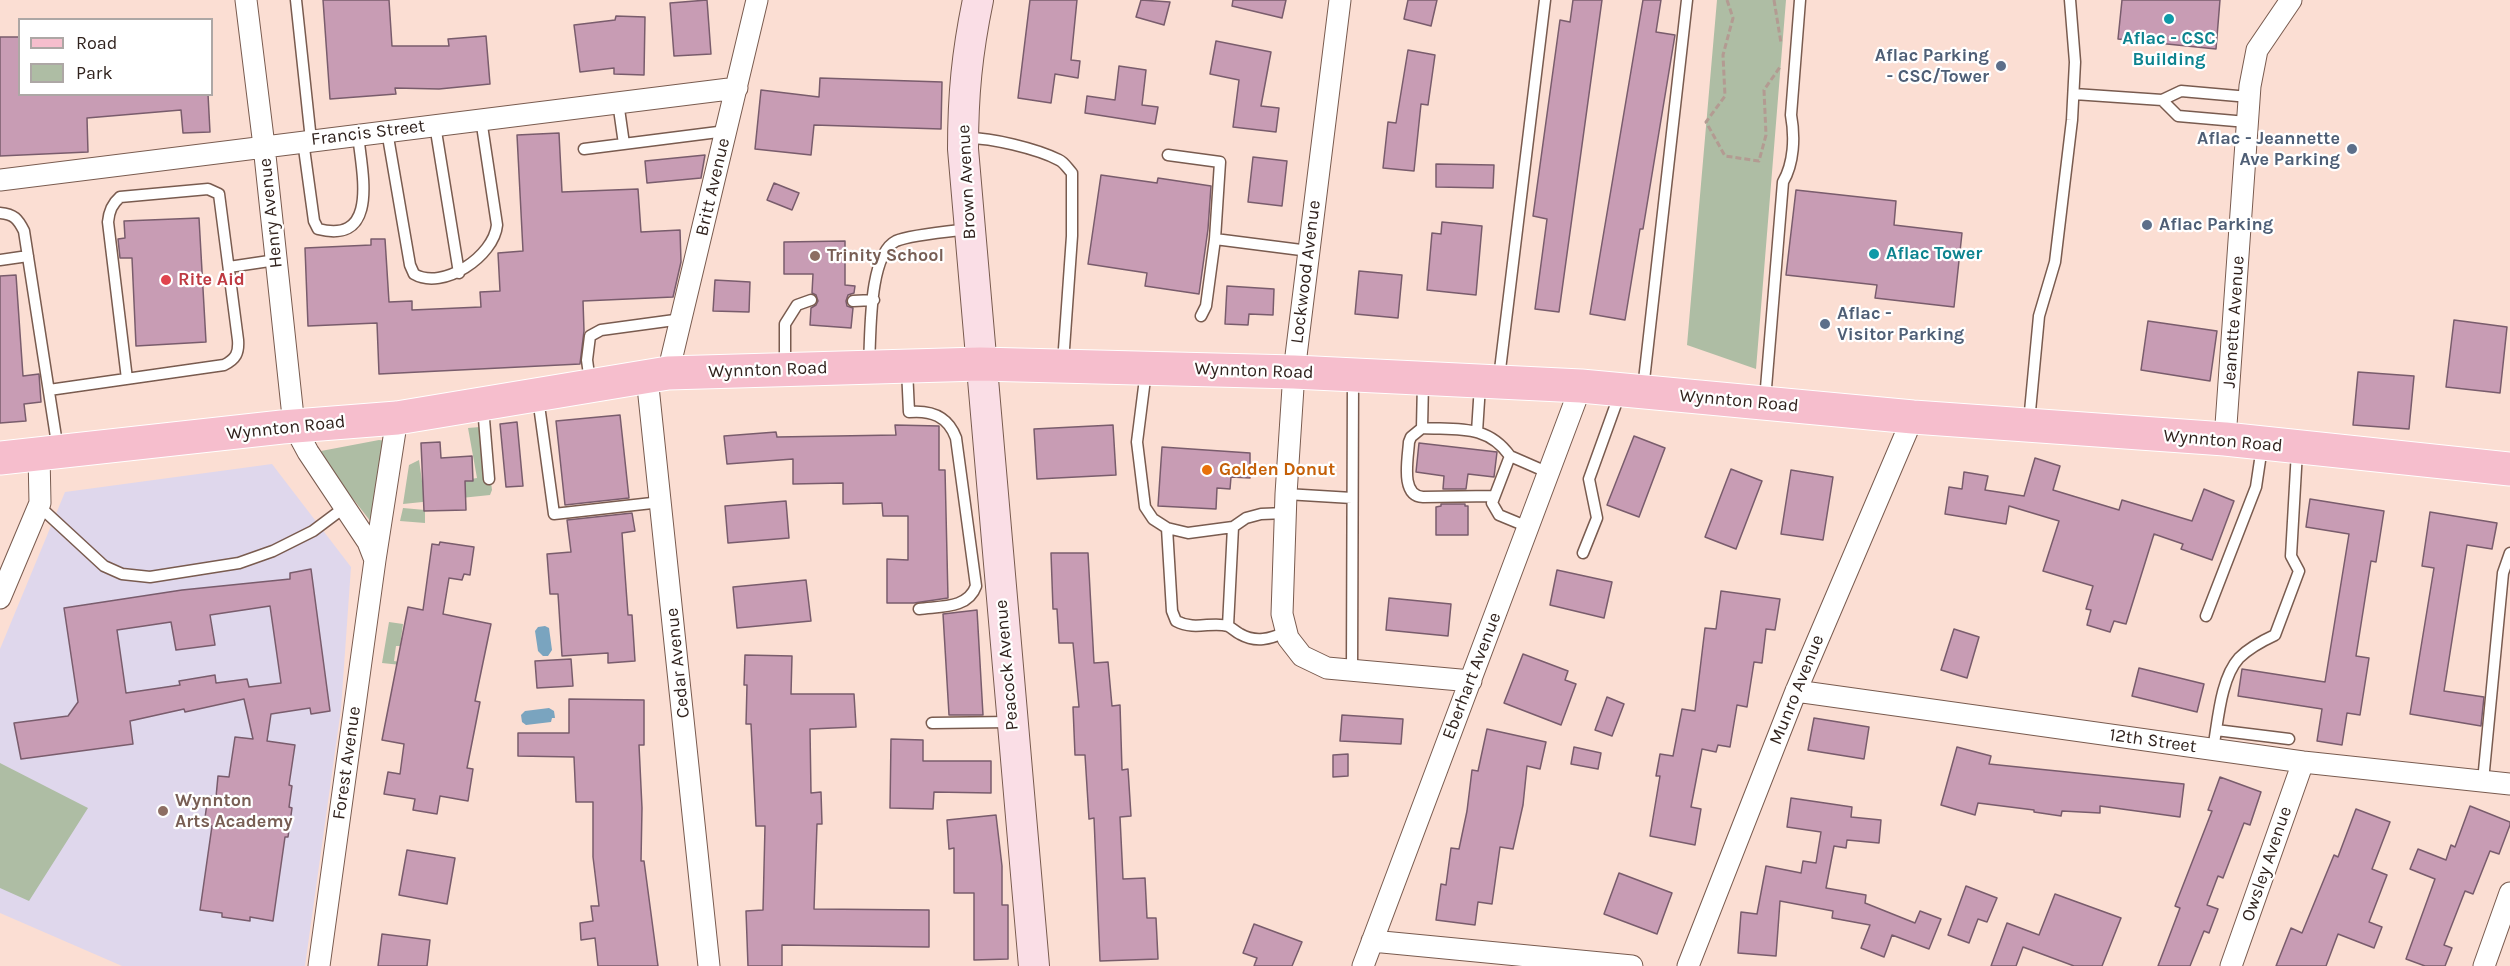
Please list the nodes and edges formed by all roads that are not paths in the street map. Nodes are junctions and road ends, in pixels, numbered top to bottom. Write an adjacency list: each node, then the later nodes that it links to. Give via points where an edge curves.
1 (246, 0): 25 (street, Henry Avenue)
2 (296, 0): 23 (lane)
3 (757, 0): 11 (street, Britt Avenue)
4 (978, 0): 22 (street, Brown Avenue, via 967,53)
5 (1340, 0): 32 (street, Lockwood Avenue)
6 (1545, 0): 54 (lane)
7 (1687, 0): 58 (lane)
8 (1800, 0): 60 (lane, via 1790,170 1783,182)
9 (2070, 0): 12 (lane)
10 (2291, 0): 13 (street, Jeanette Avenue, via 2257,50)
11 (737, 87): 15 (street, Francis Street); 19 (street, Britt Avenue)
12 (2074, 94): 14 (lane); 64 (lane, via 2055,262 2039,316)
13 (2249, 97): 14 (lane, via 2181,91); 17 (street, Jeanette Avenue)
14 (2162, 100): 17 (lane, via 2178,116)
15 (618, 102): 16 (street, Francis Street); 24 (lane)
16 (481, 119): 18 (street, Francis Street); 37 (lane, via 496,236)
17 (2247, 122): 68 (street, Jeanette Avenue)
18 (435, 125): 20 (street, Francis Street); 37 (lane)
19 (727, 130): 24 (lane); 42 (street, Britt Avenue)
20 (387, 131): 21 (street, Francis Street); 37 (lane, via 414,274 426,279)
21 (358, 134): 23 (street, Francis Street); 23 (lane, via 363,207 348,229 318,229 314,221)
22 (963, 138): 30 (street, Brown Avenue); 45 (lane, via 1004,142 1060,160 1072,173)
23 (307, 141): 25 (street, Francis Street)
24 (624, 144): 26 (lane)
25 (264, 146): 28 (street, Francis Street); 35 (street, Henry Avenue)
26 (584, 149)
27 (1168, 154): 31 (lane, via 1220,162)
28 (0, 180)
29 (0, 213): 33 (lane, via 17,218 24,231)
30 (969, 229): 39 (lane, via 895,241 884,252 876,270); 43 (street, Brown Avenue)
31 (1215, 239): 32 (lane); 41 (lane, via 1206,306)
32 (1309, 251): 49 (street, Lockwood Avenue)
33 (28, 256): 34 (lane); 57 (lane)
34 (0, 260)
35 (276, 260): 36 (lane); 65 (street, Henry Avenue)
36 (229, 267): 53 (lane, via 239,350 234,360 224,365); 53 (lane, via 219,194 198,188 120,197 114,202 108,222)
37 (459, 273)
38 (811, 300): 48 (lane, via 797,305 785,324)
39 (874, 300): 40 (lane); 46 (lane)
40 (853, 301)
41 (1201, 316)
42 (682, 318): 50 (street, Britt Avenue); 55 (lane, via 601,330 590,336 587,360)
43 (980, 364): 44 (main road, Wynnton Road); 45 (main road, Wynnton Road); 97 (street, Peacock Avenue)
44 (907, 366): 46 (main road, Wynnton Road); 90 (lane, via 909,412 925,411 939,416 956,438 976,586 964,603)
45 (1063, 366): 47 (main road, Wynnton Road)
46 (868, 367): 48 (main road, Wynnton Road)
47 (1146, 368): 49 (main road, Wynnton Road); 85 (lane, via 1137,442 1145,507 1153,519)
48 (785, 370): 50 (main road, Wynnton Road)
49 (1294, 372): 51 (main road, Wynnton Road); 80 (street, Lockwood Avenue)
50 (658, 375): 55 (main road, Wynnton Road); 79 (street, Cedar Avenue)
51 (1353, 375): 52 (main road, Wynnton Road); 78 (lane)
52 (1423, 378): 54 (main road, Wynnton Road); 66 (lane)
53 (127, 379): 57 (lane)
54 (1489, 382): 56 (main road, Wynnton Road); 67 (lane)
55 (591, 386): 59 (main road, Wynnton Road)
56 (1581, 386): 58 (main road, Wynnton Road); 75 (street, Eberhart Avenue)
57 (49, 390): 71 (lane)
58 (1632, 391): 60 (main road, Wynnton Road); 86 (lane, via 1589,479 1597,518)
59 (538, 394): 61 (main road, Wynnton Road); 79 (lane, via 554,514)
60 (1765, 403): 63 (main road, Wynnton Road)
61 (482, 404): 62 (main road, Wynnton Road); 76 (lane)
62 (397, 417): 65 (main road, Wynnton Road); 88 (street, Forest Avenue)
63 (1913, 417): 64 (main road, Wynnton Road); 96 (street, Munro Avenue)
64 (2029, 425): 68 (main road, Wynnton Road)
65 (294, 426): 71 (main road, Wynnton Road); 82 (street)
66 (1422, 428): 67 (lane); 77 (lane, via 1409,442 1410,492 1417,497)
67 (1477, 432): 72 (lane, via 1501,444)
68 (2225, 440): 69 (main road, Wynnton Road)
69 (2263, 444): 70 (main road, Wynnton Road); 91 (lane, via 2256,487)
70 (2298, 447): 74 (main road, Wynnton Road); 100 (lane, via 2291,556 2299,571 2275,635 2254,645 2237,660 2225,686)
71 (49, 453): 73 (main road, Wynnton Road); 81 (street)
72 (1510, 456): 75 (lane); 77 (lane)
73 (0, 458)
74 (2510, 469)
75 (1549, 472): 84 (street, Eberhart Avenue)
76 (489, 479)
77 (1494, 496): 84 (lane, via 1492,503 1499,515)
78 (1352, 498): 80 (lane); 94 (lane)
79 (661, 502): 106 (street, Cedar Avenue)
80 (1286, 504): 83 (lane, via 1246,518); 93 (street, Lockwood Avenue, via 1281,614)
81 (39, 506): 82 (lane, via 104,566 122,574 150,577 239,563 313,531); 89 (street)
82 (345, 507): 88 (street)
83 (1233, 527): 85 (lane, via 1188,533); 92 (lane)
84 (1528, 527): 95 (street, Eberhart Avenue)
85 (1167, 528): 92 (lane, via 1176,621 1186,626)
86 (1583, 552)
87 (2510, 553): 102 (lane, via 2503,573)
88 (375, 560): 107 (street, Forest Avenue)
89 (0, 598)
90 (919, 609)
91 (2206, 616)
92 (1228, 626): 93 (lane, via 1257,640)
93 (1286, 632): 94 (street, Lockwood Avenue, via 1302,656 1327,668)
94 (1352, 672): 95 (street, Lockwood Avenue)
95 (1471, 681): 105 (street, Eberhart Avenue)
96 (1796, 691): 100 (street, 12th Street); 111 (street, Munro Avenue)
97 (1012, 722): 98 (lane); 108 (street, Peacock Avenue)
98 (932, 723)
99 (2289, 739): 100 (lane)
100 (2215, 740): 101 (street, 12th Street)
101 (2303, 762): 102 (street, 12th Street); 112 (street, Owsley Avenue)
102 (2483, 782): 103 (street, 12th Street)
103 (2510, 784)
104 (2510, 893): 113 (street)
105 (1372, 941): 109 (street, Eberhart Avenue); 110 (street)
106 (710, 961)
107 (319, 966)
108 (1034, 966)
109 (1363, 966)
110 (1632, 966)
111 (1688, 966)
112 (2231, 966)
113 (2484, 966)

